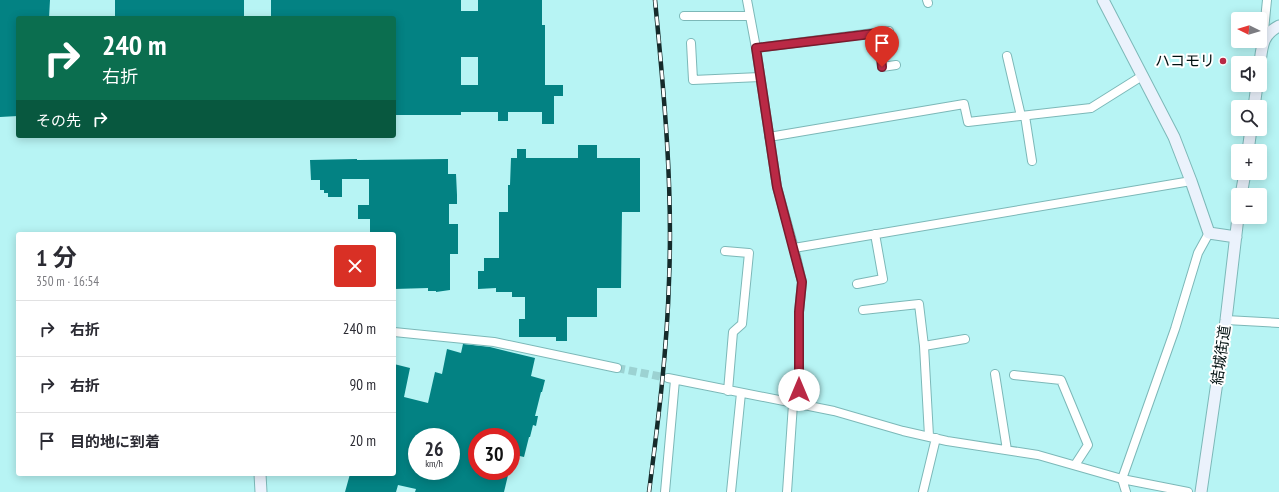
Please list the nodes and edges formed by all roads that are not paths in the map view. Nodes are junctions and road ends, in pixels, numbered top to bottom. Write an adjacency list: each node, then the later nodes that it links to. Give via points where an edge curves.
1 (747, 0): 6 (street)
2 (1103, 0): 15 (street)
3 (1267, 0): 4 (street)
4 (1266, 12)
5 (684, 16): 6 (street)
6 (750, 16): 12 (street)
7 (1279, 26): 10 (street, via 1271,30)
8 (889, 32): 9 (street)
9 (879, 33): 12 (street); 14 (street, via 882,67)
10 (1267, 36)
11 (691, 43): 16 (street, via 693,80)
12 (756, 48): 16 (street)
13 (1007, 56): 17 (street)
14 (896, 65)
15 (1142, 76): 17 (street, via 1091,108); 20 (street, via 1174,136)
16 (760, 77): 18 (street)
17 (1023, 116): 18 (street, via 968,122 964,104); 19 (street)
18 (770, 137): 25 (street, via 777,187)
19 (1032, 161)
20 (1191, 181): 22 (street); 23 (street)
21 (1237, 224): 24 (street, 結城街道)
22 (1209, 233): 24 (street); 44 (street, via 1198,253 1175,329)
23 (875, 234): 25 (street); 27 (street, via 883,279)
24 (1236, 237): 29 (street, 結城街道)
25 (794, 248): 39 (street, via 802,282)
26 (724, 251): 37 (street, via 749,253 742,324 733,332)
27 (858, 284)
28 (862, 310): 33 (street, via 919,304)
29 (1226, 320): 30 (street); 52 (street, 結城街道)
30 (1279, 323)
31 (396, 332): 34 (street, via 494,342)
32 (966, 339): 33 (street)
33 (924, 346): 40 (street)
34 (617, 368)
35 (996, 374): 41 (street)
36 (1014, 375): 42 (street, via 1061,380 1088,444)
37 (728, 391): 38 (street); 46 (street, via 672,379)
38 (741, 393): 39 (street); 47 (street)
39 (796, 405): 40 (street, via 834,411); 48 (street)
40 (933, 437): 41 (street); 49 (street)
41 (1006, 450): 42 (street)
42 (1075, 465): 44 (street)
43 (260, 476): 45 (street)
44 (1122, 479): 50 (street); 51 (street)
45 (261, 492)
46 (665, 492)
47 (730, 492)
48 (787, 492)
49 (923, 492)
50 (1126, 492)
51 (1188, 492)
52 (1201, 492)

